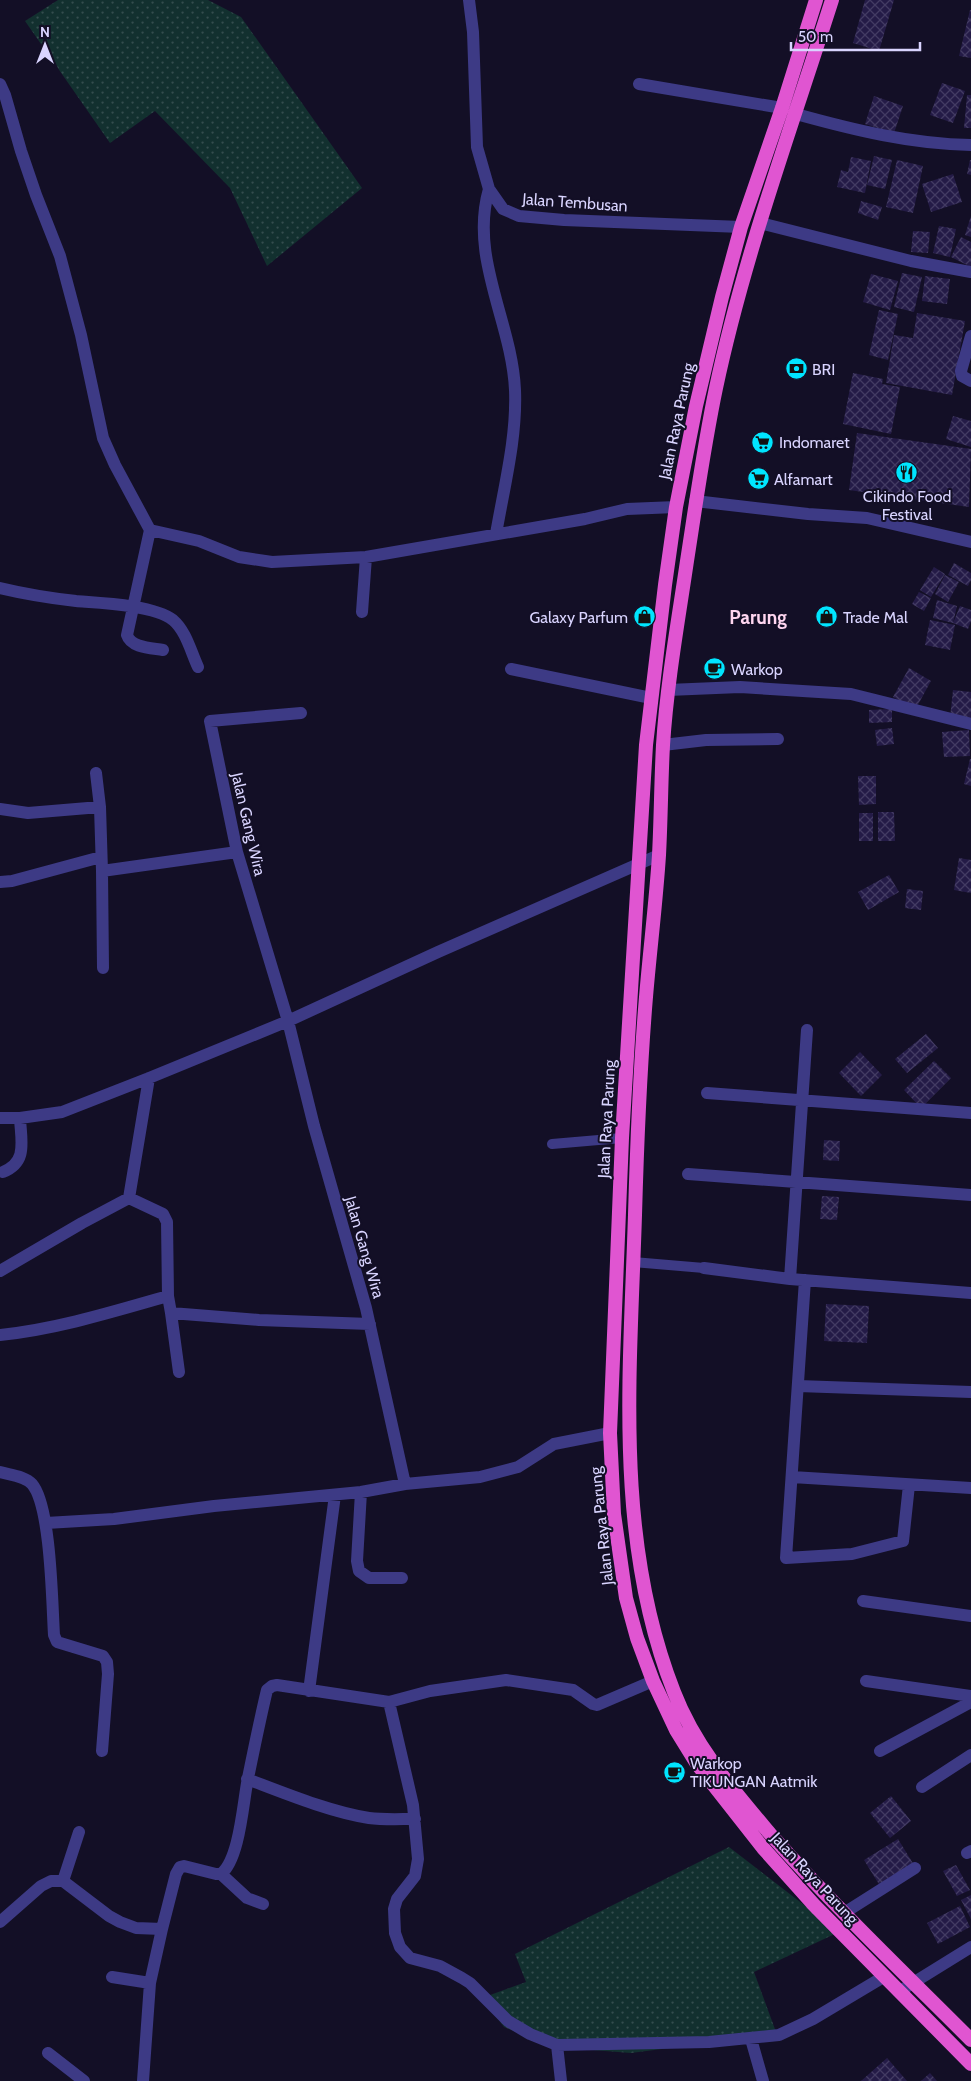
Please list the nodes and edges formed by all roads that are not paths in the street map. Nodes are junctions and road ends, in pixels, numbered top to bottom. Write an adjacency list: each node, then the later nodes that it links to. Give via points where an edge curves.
1 (469, 0): 11 (street, Jalan Tembusan, via 477,147)
2 (816, 0): 6 (highway, Jalan Raya Parung)
3 (832, 0): 7 (highway, Jalan Raya Parung)
4 (0, 84): 19 (street, via 36,195 60,256 103,438)
5 (639, 84): 6 (street)
6 (782, 108): 9 (highway, Jalan Raya Parung)
7 (796, 114): 8 (street, via 860,132); 10 (highway, Jalan Raya Parung)
8 (971, 146)
9 (762, 165): 10 (highway); 13 (highway, Jalan Raya Parung)
10 (776, 170): 12 (highway, Jalan Raya Parung)
11 (489, 189): 13 (street, Jalan Tembusan, via 504,209 519,216); 20 (street, via 484,206 484,246 515,389 514,424)
12 (760, 223): 14 (street, via 911,262); 17 (highway, Jalan Raya Parung, via 734,308)
13 (741, 227): 18 (highway, Jalan Raya Parung, via 696,406)
14 (971, 272)
15 (971, 336): 16 (street, via 961,372)
16 (971, 381)
17 (695, 501): 21 (street, via 867,518); 29 (highway, Jalan Raya Parung)
18 (676, 507): 20 (street, via 627,509); 30 (highway, Jalan Raya Parung)
19 (150, 530): 22 (street, via 198,541 262,562); 24 (street)
20 (496, 534): 22 (street)
21 (971, 542)
22 (366, 558): 25 (street)
23 (0, 588): 24 (street)
24 (132, 607): 26 (street, via 129,640); 27 (street, via 173,620 184,634)
25 (362, 612)
26 (163, 650)
27 (198, 667)
28 (511, 669): 30 (street)
29 (668, 690): 32 (street, via 740,687 851,694); 34 (highway, Jalan Raya Parung)
30 (650, 698): 41 (highway, Jalan Raya Parung)
31 (302, 713): 38 (street, Jalan Gang Wira, via 210,721)
32 (971, 724)
33 (778, 739): 34 (street, via 706,740)
34 (663, 745): 39 (highway, Jalan Raya Parung)
35 (96, 773): 36 (street)
36 (100, 807): 37 (street, via 28,814); 40 (street)
37 (0, 809)
38 (237, 852): 42 (street); 45 (street, Jalan Gang Wira)
39 (659, 855): 41 (street); 60 (highway, Jalan Raya Parung, via 645,1008)
40 (101, 857): 42 (street); 43 (street)
41 (639, 863): 45 (street); 53 (highway, Jalan Raya Parung)
42 (102, 871): 44 (street)
43 (0, 882)
44 (103, 968)
45 (288, 1021): 47 (street); 68 (street, Jalan Gang Wira)
46 (807, 1030): 49 (street)
47 (149, 1078): 52 (street, via 62,1112); 59 (street)
48 (707, 1093): 49 (street)
49 (802, 1100): 50 (street); 57 (street)
50 (971, 1113)
51 (0, 1118): 52 (street)
52 (20, 1118): 55 (street, via 20,1158 16,1165)
53 (622, 1138): 54 (lane); 73 (highway, Jalan Raya Parung)
54 (552, 1144)
55 (2, 1172)
56 (688, 1174): 57 (street)
57 (797, 1182): 58 (street); 63 (street)
58 (971, 1195)
59 (129, 1198): 62 (street); 66 (street, via 163,1214 167,1222)
60 (633, 1262): 61 (lane); 75 (highway, Jalan Raya Parung, via 628,1396)
61 (704, 1268): 63 (street)
62 (0, 1271)
63 (790, 1279): 64 (street)
64 (805, 1280): 65 (street); 71 (street)
65 (971, 1293)
66 (168, 1296): 67 (street); 69 (street, via 91,1319)
67 (171, 1313): 68 (street); 70 (street)
68 (370, 1324): 78 (street, Jalan Gang Wira)
69 (0, 1334)
70 (179, 1372)
71 (798, 1386): 72 (street); 76 (street)
72 (971, 1392)
73 (610, 1433): 77 (highway, Jalan Raya Parung); 78 (street, via 554,1444 529,1462 503,1472 460,1480)
74 (0, 1472): 83 (street, via 31,1483)
75 (631, 1474): 77 (highway); 104 (highway, Jalan Raya Parung, via 633,1519 645,1597 674,1695 723,1779)
76 (792, 1477): 79 (street); 79 (street, via 786,1558 852,1554 903,1541)
77 (612, 1478): 87 (highway, Jalan Raya Parung, via 626,1598)
78 (405, 1484): 81 (street)
79 (910, 1485): 80 (street)
80 (971, 1488)
81 (361, 1492): 82 (street); 84 (street, via 359,1571 370,1578)
82 (335, 1495): 83 (street, via 114,1519); 89 (street)
83 (46, 1523): 93 (street, via 57,1642 103,1656 107,1662)
84 (402, 1578)
85 (863, 1602): 86 (street)
86 (971, 1616)
87 (653, 1681): 91 (street, via 597,1705 573,1690 506,1680 430,1691); 108 (highway, Jalan Raya Parung, via 676,1730 723,1799 814,1905)
88 (866, 1681): 90 (street)
89 (309, 1690): 91 (street); 96 (street, via 277,1685 267,1690)
90 (971, 1696)
91 (389, 1702): 98 (street)
92 (971, 1702): 94 (street)
93 (102, 1751)
94 (880, 1751)
95 (971, 1755): 97 (street)
96 (248, 1779): 98 (street, via 357,1816); 101 (street, via 237,1842 226,1870)
97 (922, 1787)
98 (415, 1819): 115 (street, via 417,1872 397,1899 394,1909 395,1933 400,1947 410,1958 440,1966 462,1978 508,2021)
99 (79, 1832): 102 (street)
100 (915, 1868): 104 (street)
101 (221, 1874): 103 (street, via 248,1898); 106 (street, via 180,1867)
102 (63, 1881): 105 (street, via 51,1881 42,1886); 106 (street, via 120,1922 136,1928)
103 (263, 1904)
104 (844, 1913): 111 (highway, Jalan Raya Parung)
105 (0, 1922)
106 (162, 1929): 110 (street)
107 (971, 1947): 111 (street)
108 (885, 1976): 112 (highway, Jalan Raya Parung); 113 (street, via 794,2029)
109 (112, 1977): 110 (street)
110 (150, 1983): 119 (street)
111 (914, 1983): 112 (street); 114 (highway, Jalan Raya Parung)
112 (900, 1991): 117 (highway, Jalan Raya Parung)
113 (751, 2039): 115 (street); 121 (street)
114 (971, 2040)
115 (557, 2045): 120 (street)
116 (48, 2053): 118 (street)
117 (971, 2064)
118 (84, 2081)
119 (143, 2081)
120 (561, 2081)
121 (763, 2081)

